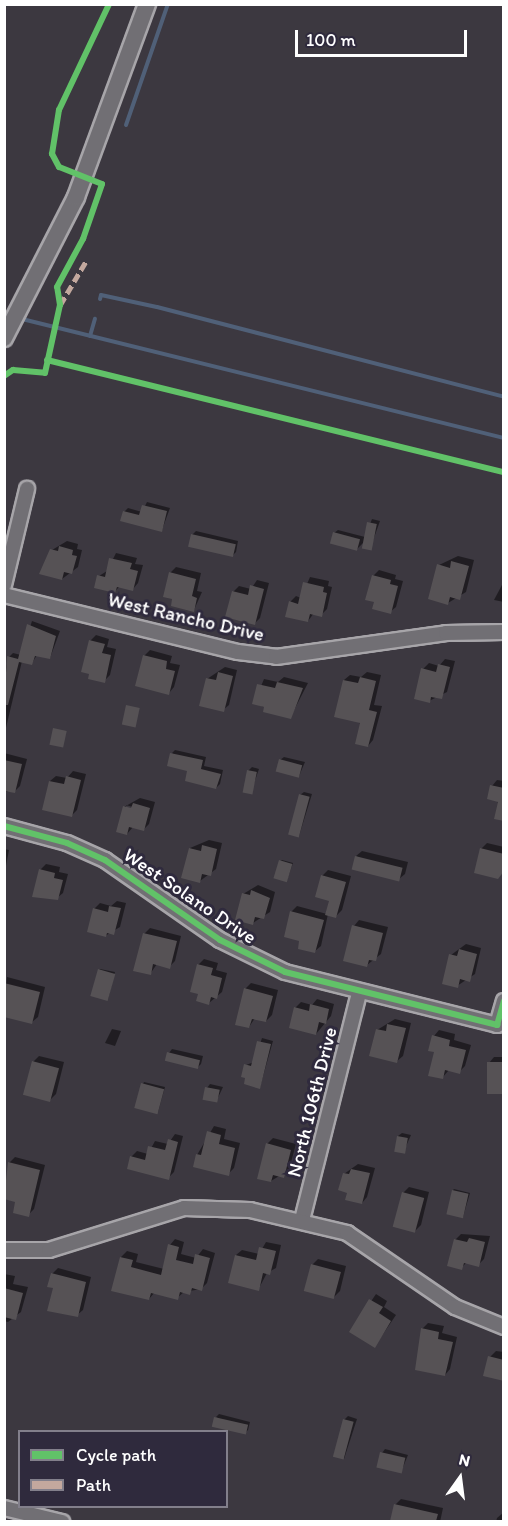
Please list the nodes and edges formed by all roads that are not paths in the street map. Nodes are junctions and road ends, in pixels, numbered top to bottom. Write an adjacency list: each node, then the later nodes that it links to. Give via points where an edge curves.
1 (147, 4): 2 (main road, via 84,177 34,286)
2 (4, 339)
3 (27, 489): 4 (street)
4 (4, 585)
5 (4, 595): 6 (street, West Rancho Drive, via 238,652 276,657 446,633)
6 (504, 632)
7 (4, 826): 8 (street, West Solano Drive, via 67,843 105,860 220,940 265,964)
8 (359, 993): 9 (street, West Solano Drive, via 497,1025); 10 (street, North 106th Drive)
9 (504, 1001)
10 (302, 1220): 11 (street, via 202,1205 148,1217 49,1250); 12 (street, via 347,1233 455,1307)
11 (4, 1250)
12 (504, 1327)
13 (4, 1508): 14 (street)
14 (62, 1521)

